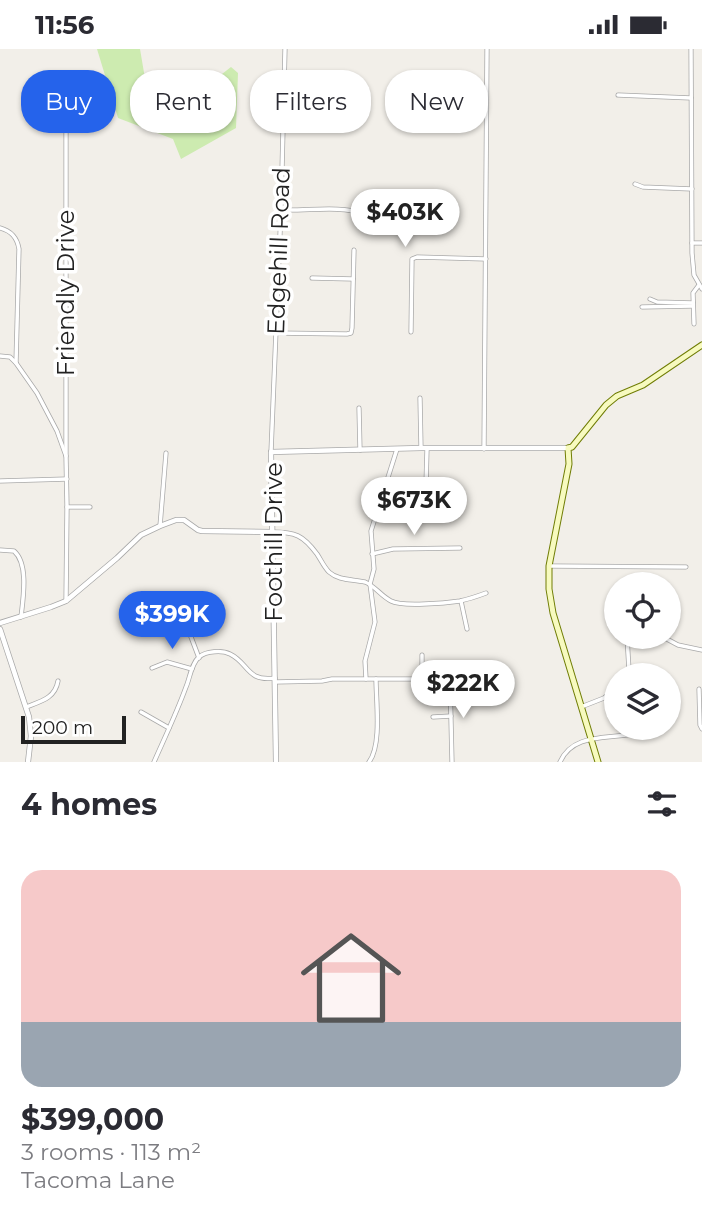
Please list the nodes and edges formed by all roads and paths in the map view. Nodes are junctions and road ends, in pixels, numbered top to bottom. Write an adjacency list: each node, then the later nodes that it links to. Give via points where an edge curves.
1 (285, 49): 9 (street, Edgehill Road)
2 (487, 49): 15 (street)
3 (691, 49): 5 (street)
4 (618, 95): 5 (street)
5 (691, 97): 8 (street)
6 (66, 133): 39 (street, Friendly Drive)
7 (635, 184): 8 (street)
8 (692, 189): 12 (street)
9 (281, 209): 10 (street, via 340,208); 26 (street, Edgehill Road)
10 (366, 214)
11 (0, 228): 29 (street, via 18,242)
12 (692, 243): 13 (street); 18 (street, via 694,275)
13 (702, 243)
14 (354, 250): 17 (street)
15 (486, 259): 25 (street, via 412,259); 35 (street)
16 (312, 278): 17 (street)
17 (353, 279): 26 (street, via 351,333)
18 (700, 287): 20 (street, via 693,293)
19 (650, 299): 20 (street)
20 (693, 305): 22 (street); 24 (street)
21 (642, 307): 22 (street)
22 (664, 307): 23 (street)
23 (656, 313)
24 (694, 324)
25 (411, 332)
26 (276, 333): 37 (street, Edgehill Road)
27 (702, 345): 33 (main road, via 643,385 617,396)
28 (1, 356): 29 (street)
29 (16, 363): 39 (street, via 43,401)
30 (420, 398): 32 (street)
31 (359, 408): 36 (street)
32 (424, 448): 34 (street, Foothill Drive); 35 (street, Foothill Drive); 42 (street)
33 (568, 448): 35 (street, Foothill Drive); 50 (main road)
34 (397, 449): 36 (street, Foothill Drive); 49 (street, via 372,524)
35 (484, 449)
36 (360, 450): 37 (street, Foothill Drive)
37 (271, 452): 46 (street, Foothill Drive)
38 (166, 453): 45 (street)
39 (66, 456): 40 (street, Friendly Drive)
40 (67, 479): 41 (street); 43 (street, Friendly Drive)
41 (0, 481)
42 (426, 485)
43 (68, 507): 44 (street); 55 (street, Friendly Drive)
44 (90, 507)
45 (160, 526): 46 (street, via 184,520 202,531); 55 (street, via 141,534)
46 (272, 532): 52 (street, via 300,537 337,577); 72 (street, Foothill Drive)
47 (460, 548): 49 (street)
48 (0, 550): 57 (street, via 14,551 20,558)
49 (372, 554): 52 (street)
50 (550, 566): 51 (street); 77 (main road, via 552,613)
51 (686, 567)
52 (370, 584): 56 (street, via 396,603); 67 (street, via 375,622 365,661)
53 (486, 593): 56 (street)
54 (177, 600): 64 (street)
55 (66, 601): 57 (street)
56 (461, 601): 60 (street)
57 (21, 617): 58 (street)
58 (0, 623)
59 (0, 629): 76 (street)
60 (467, 629)
61 (681, 646): 62 (street)
62 (702, 650)
63 (422, 655): 69 (street)
64 (199, 658): 66 (street); 72 (street, via 227,652 254,676)
65 (152, 668): 66 (street, via 167,662)
66 (192, 669): 81 (street)
67 (366, 679): 68 (street); 72 (street)
68 (376, 679): 69 (street); 88 (street, via 377,741)
69 (422, 679): 70 (street)
70 (450, 679): 71 (street); 79 (street)
71 (480, 679)
72 (275, 680): 87 (street, Foothill Drive)
73 (58, 681): 76 (street, via 48,699)
74 (699, 689): 82 (street)
75 (604, 698): 77 (street)
76 (26, 707): 85 (street, via 31,730)
77 (581, 707): 84 (main road)
78 (141, 712): 81 (street)
79 (451, 716): 80 (street); 89 (street)
80 (433, 717)
81 (169, 728): 86 (street)
82 (702, 729)
83 (604, 738): 84 (street)
84 (591, 739): 90 (street, via 570,748); 91 (main road)
85 (28, 762)
86 (154, 762)
87 (276, 762)
88 (369, 762)
89 (453, 762)
90 (560, 762)
91 (598, 762)

